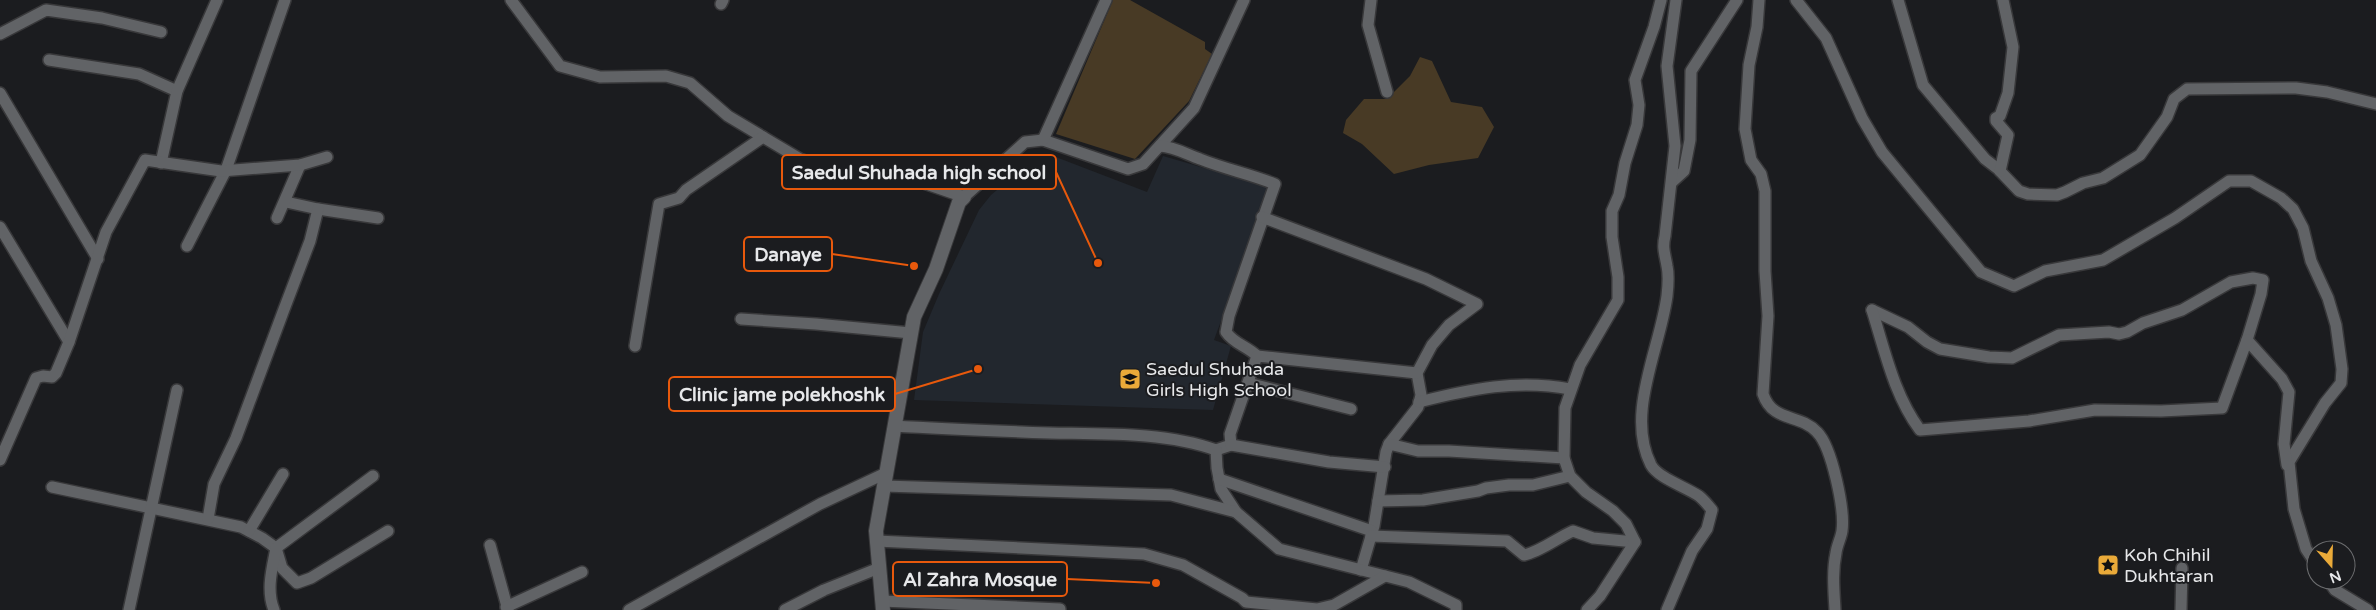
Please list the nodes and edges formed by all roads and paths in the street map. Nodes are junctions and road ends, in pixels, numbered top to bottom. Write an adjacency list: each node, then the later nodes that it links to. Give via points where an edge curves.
1 (217, 0): 17 (street)
2 (285, 0): 27 (street)
3 (511, 0): 21 (street, via 560,66 600,77 666,76 690,83 728,116)
4 (1106, 0): 22 (street)
5 (1244, 0): 23 (street, via 1194,108)
6 (1371, 0): 18 (street, via 1368,25)
7 (1661, 0): 47 (street, via 1635,80 1639,105 1637,125 1625,163 1620,195 1612,211 1618,300 1580,365)
8 (1676, 0): 29 (street, via 1667,66 1675,146)
9 (1737, 0): 29 (street, via 1691,71 1690,140 1684,171)
10 (1759, 0): 93 (street, via 1749,65 1745,130 1751,160 1761,174 1765,191 1768,316 1763,394 1768,406 1778,414 1802,422 1819,433 1828,454 1842,512 1833,578)
11 (1796, 0): 59 (street, via 1826,38 1862,118 1882,152 1981,272 1995,279 2014,286 2045,271 2103,260 2175,218 2229,181 2250,181 2281,198 2293,209 2303,228 2336,325 2342,382 2296,447 2289,462)
12 (1898, 0): 28 (street, via 1923,85 1985,160)
13 (2003, 0): 28 (street, via 2013,47 2008,93 2000,116 1996,118 2008,136)
14 (161, 32): 15 (street, via 102,18 46,10)
15 (0, 34)
16 (49, 60): 17 (street, via 139,74)
17 (177, 91): 25 (street)
18 (1386, 92)
19 (0, 93): 38 (street)
20 (2376, 104): 28 (street, via 2296,88 2187,89 2174,98 2167,118 2140,155 2103,178 2057,195 2028,194 2019,191)
21 (763, 137): 30 (street, via 800,159 827,170 861,166); 43 (street, via 678,198 659,204)
22 (1043, 140): 23 (street, via 1128,170 1144,164); 30 (street, via 1025,142)
23 (1160, 146): 33 (street, via 1173,147 1201,160 1275,184)
24 (327, 157): 26 (street)
25 (161, 163): 27 (street); 38 (street, via 145,160 106,232)
26 (300, 165): 27 (street); 31 (street)
27 (226, 170): 37 (street)
28 (2000, 171)
29 (1672, 182): 92 (street, via 1662,249 1667,267 1667,295 1641,420 1644,448 1652,467 1700,497 1712,510 1708,529 1692,551)
30 (964, 197): 40 (street, via 959,202 936,269 914,317)
31 (286, 202): 32 (street); 34 (street)
32 (318, 209): 35 (street); 68 (street, via 310,241 236,438 214,484)
33 (1262, 217): 44 (street, via 1226,332 1232,340); 45 (street, via 1426,278 1476,304 1439,335)
34 (277, 218)
35 (378, 218)
36 (0, 227): 42 (street)
37 (187, 246)
38 (98, 259): 42 (street)
39 (741, 319): 40 (street)
40 (911, 333): 51 (street)
41 (2247, 340): 41 (street, via 2263,280 2253,278 2231,282 2182,310 2127,332 2059,335 2012,358 1940,349 1908,327 1872,310 1896,388 1920,430 2029,421 2095,410 2222,408); 59 (street, via 2282,379 2289,392 2284,444)
42 (69, 342): 56 (street, via 56,373 52,377 36,378)
43 (635, 346)
44 (1257, 356): 45 (street); 46 (street)
45 (1417, 372): 49 (street, via 1421,394)
46 (1248, 384): 50 (street); 53 (street, via 1230,434)
47 (1570, 389): 49 (street, via 1541,384 1489,388 1466,390); 55 (street)
48 (177, 390): 66 (street)
49 (1419, 402): 52 (street)
50 (1352, 409)
51 (894, 426): 54 (street, via 1114,434 1194,442); 62 (street)
52 (1389, 444): 55 (street, via 1418,451); 57 (street)
53 (1231, 445): 54 (street); 57 (street)
54 (1216, 450): 63 (street)
55 (1564, 458): 61 (street)
56 (0, 460)
57 (1385, 468): 65 (street)
58 (283, 474): 69 (street)
59 (2290, 474): 76 (street, via 2294,509)
60 (373, 476): 75 (street)
61 (1570, 476): 65 (street, via 1550,482 1486,488 1423,500); 73 (street, via 1626,524)
62 (885, 479): 67 (street, via 1171,495); 72 (street); 88 (street, via 820,504)
63 (1219, 479): 67 (street, via 1221,489); 71 (street)
64 (52, 487): 66 (street)
65 (1378, 502): 71 (street)
66 (152, 509): 68 (street); 86 (street)
67 (1236, 512): 79 (street, via 1279,549)
68 (208, 519): 69 (street)
69 (249, 531): 75 (street)
70 (388, 531): 75 (street, via 311,578 297,583 282,568)
71 (1371, 533): 73 (street, via 1507,540 1524,555 1534,553 1555,538 1574,531 1592,538); 79 (street)
72 (877, 541): 77 (street); 81 (street, via 1144,554 1183,565 1246,602 1318,609 1334,605)
73 (1635, 542): 91 (street, via 1600,596)
74 (490, 545): 84 (street)
75 (276, 548): 87 (street, via 270,578 270,600)
76 (2306, 549)
77 (879, 568): 83 (street); 89 (street)
78 (2182, 568): 94 (street)
79 (1361, 570): 81 (street)
80 (582, 572): 84 (street)
81 (1385, 576): 90 (street, via 1409,582 1456,605)
82 (2335, 590): 95 (street); 96 (street)
83 (883, 606): 85 (street)
84 (507, 608)
85 (1060, 609)
86 (129, 610)
87 (274, 610)
88 (629, 610)
89 (785, 610)
90 (1456, 610)
91 (1587, 610)
92 (1667, 610)
93 (1835, 610)
94 (2180, 610)
95 (2355, 610)
96 (2368, 610)

